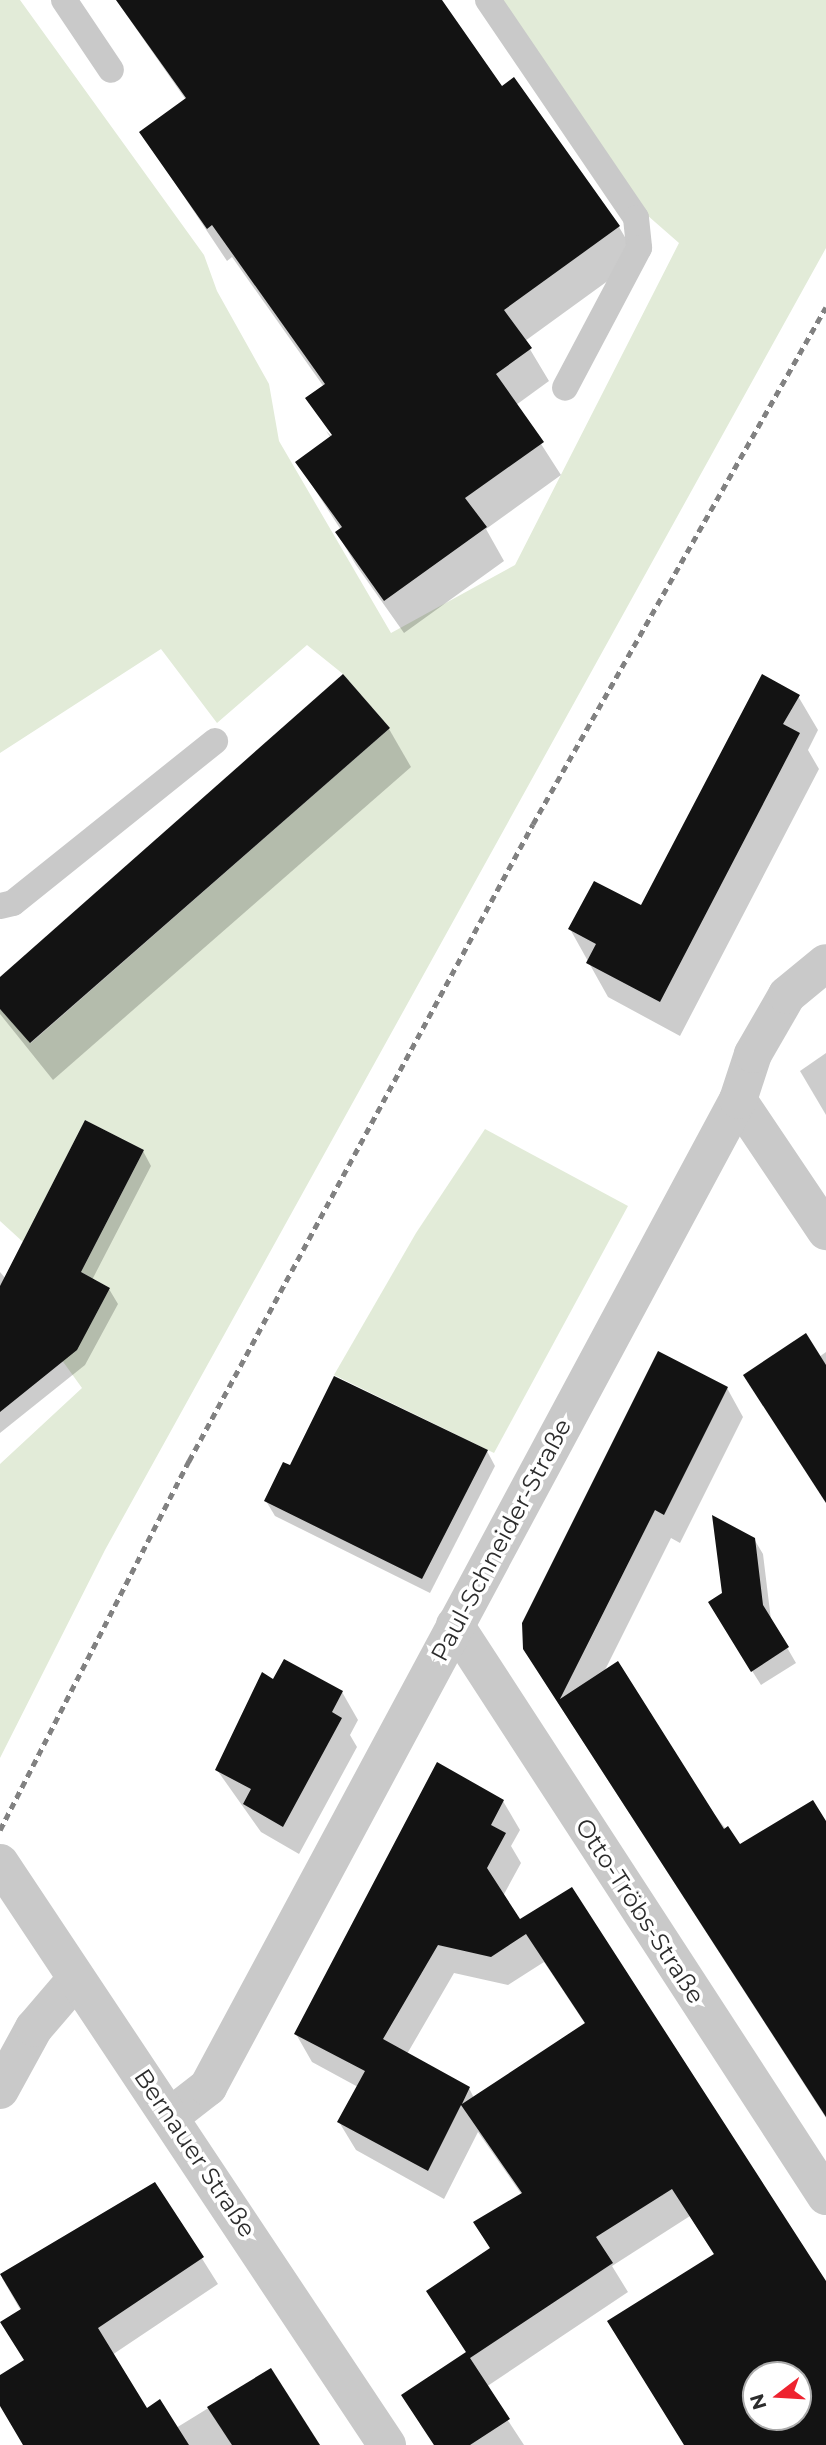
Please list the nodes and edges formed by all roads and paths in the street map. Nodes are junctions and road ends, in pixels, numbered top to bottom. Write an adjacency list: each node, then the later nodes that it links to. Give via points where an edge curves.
1 (64, 0): 3 (lane)
2 (488, 0): 4 (lane, via 636,218 639,248)
3 (111, 70)
4 (565, 388)
5 (215, 741): 6 (lane, via 13,903)
6 (0, 906)
7 (826, 963): 8 (street, Paul-Schneider-Straße, via 787,995 753,1054)
8 (738, 1100): 9 (street); 10 (street, Paul-Schneider-Straße)
9 (826, 1231)
10 (455, 1625): 14 (street, Paul-Schneider-Straße, via 208,2088); 15 (street, Otto-Tröbs-Straße)
11 (0, 1863): 12 (street, Bernauer Straße)
12 (76, 1979): 13 (street, via 34,2028); 14 (street, Bernauer Straße)
13 (0, 2090)
14 (172, 2115): 16 (street, Bernauer Straße)
15 (826, 2196)
16 (387, 2445)

